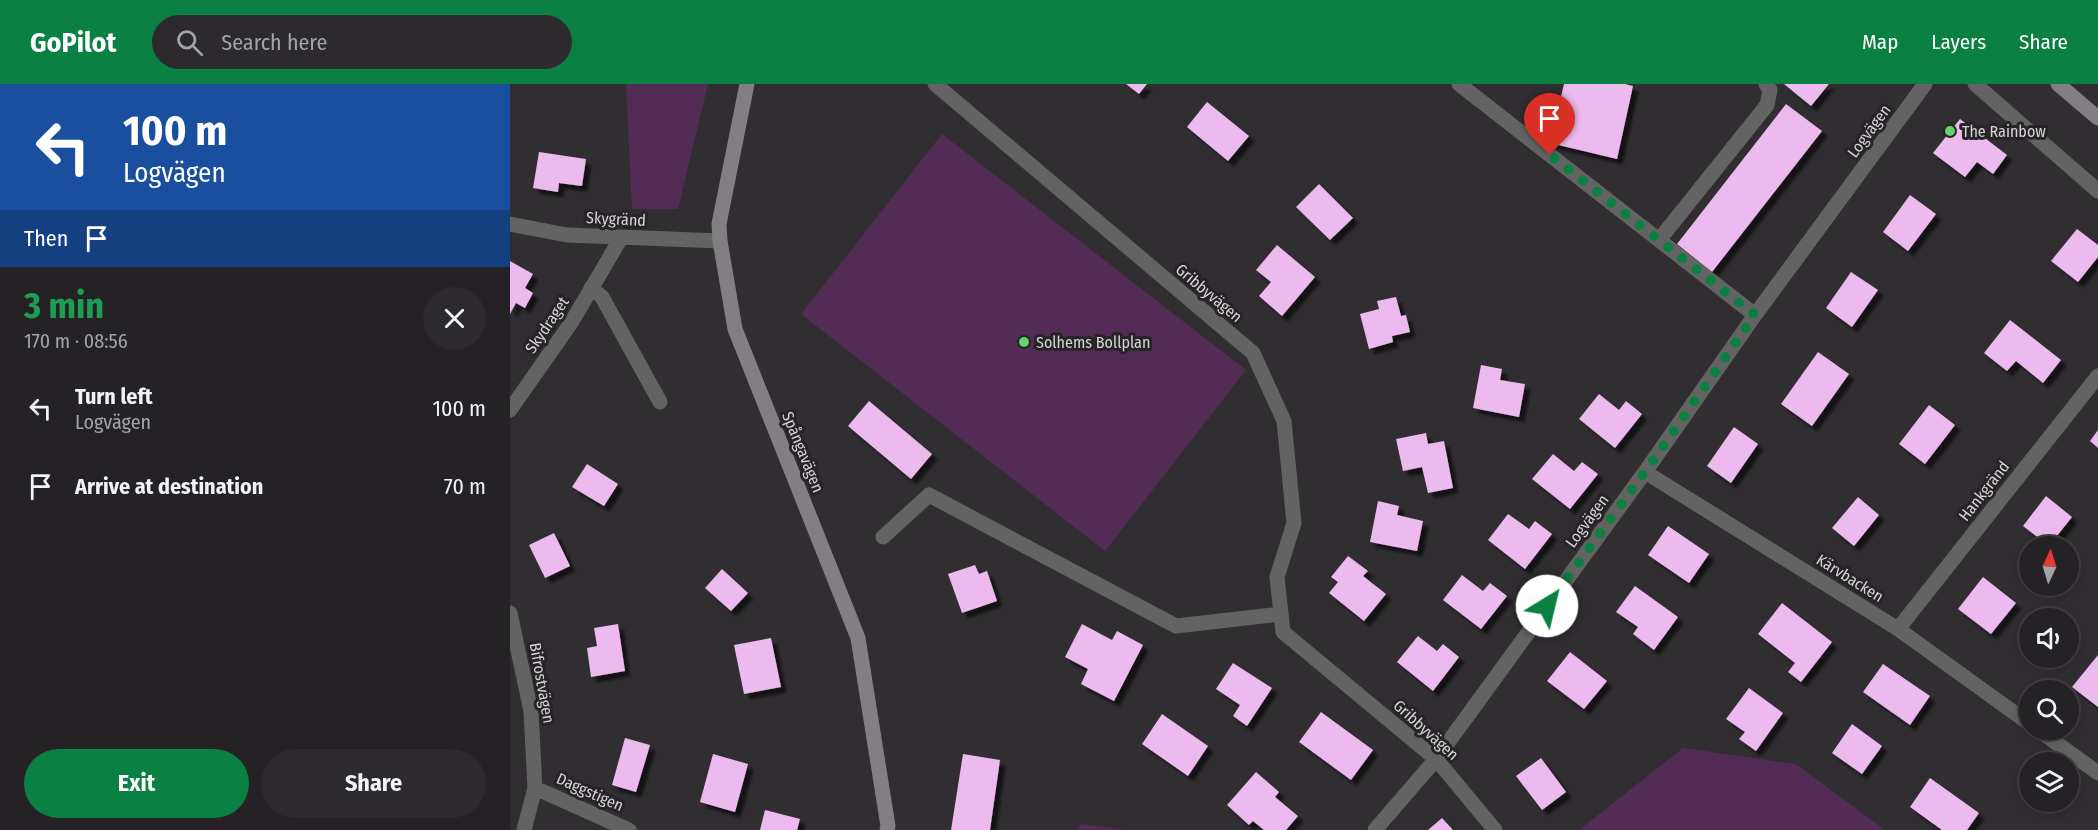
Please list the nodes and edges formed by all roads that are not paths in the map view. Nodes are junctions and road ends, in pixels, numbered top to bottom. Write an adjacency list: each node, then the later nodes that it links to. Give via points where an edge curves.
1 (747, 84): 13 (street, Spångavägen, via 719,224)
2 (935, 84): 22 (street, Gribbyvägen, via 1252,353 1284,421 1294,523 1277,577)
3 (1459, 84): 12 (street)
4 (1766, 84): 12 (street, via 1770,90 1767,105)
5 (1925, 84): 15 (street, Logvägen)
6 (1975, 84): 9 (street)
7 (2058, 84): 8 (street)
8 (2098, 118)
9 (2098, 191)
10 (510, 225): 11 (street, Skygränd, via 567,235)
11 (621, 238): 13 (street, Skygränd); 14 (street, Skydraget)
12 (1659, 240): 15 (street)
13 (720, 241): 31 (street, Spångavägen, via 735,329 858,638)
14 (591, 288): 17 (street, Skydraget, via 603,297); 18 (street, Skydraget)
15 (1755, 315): 19 (street, Logvägen)
16 (2098, 376): 23 (street, Hankgränd)
17 (660, 402)
18 (510, 410)
19 (1645, 472): 23 (street, Kärvbacken); 26 (street, Logvägen)
20 (883, 537): 22 (street, via 928,495 1176,626)
21 (510, 613): 28 (street, Bifrostvägen, via 531,711)
22 (1281, 614): 26 (street, Gribbyvägen, via 1283,632)
23 (1898, 629): 24 (street, Kärvbacken)
24 (2019, 716)
25 (2052, 740): 27 (street)
26 (1436, 759): 32 (street, Logvägen); 33 (street, Gribbyvägen)
27 (2098, 773)
28 (536, 788): 29 (street, Bifrostvägen); 30 (street, Daggstigen)
29 (524, 830)
30 (629, 830)
31 (887, 830)
32 (1375, 830)
33 (1495, 830)

